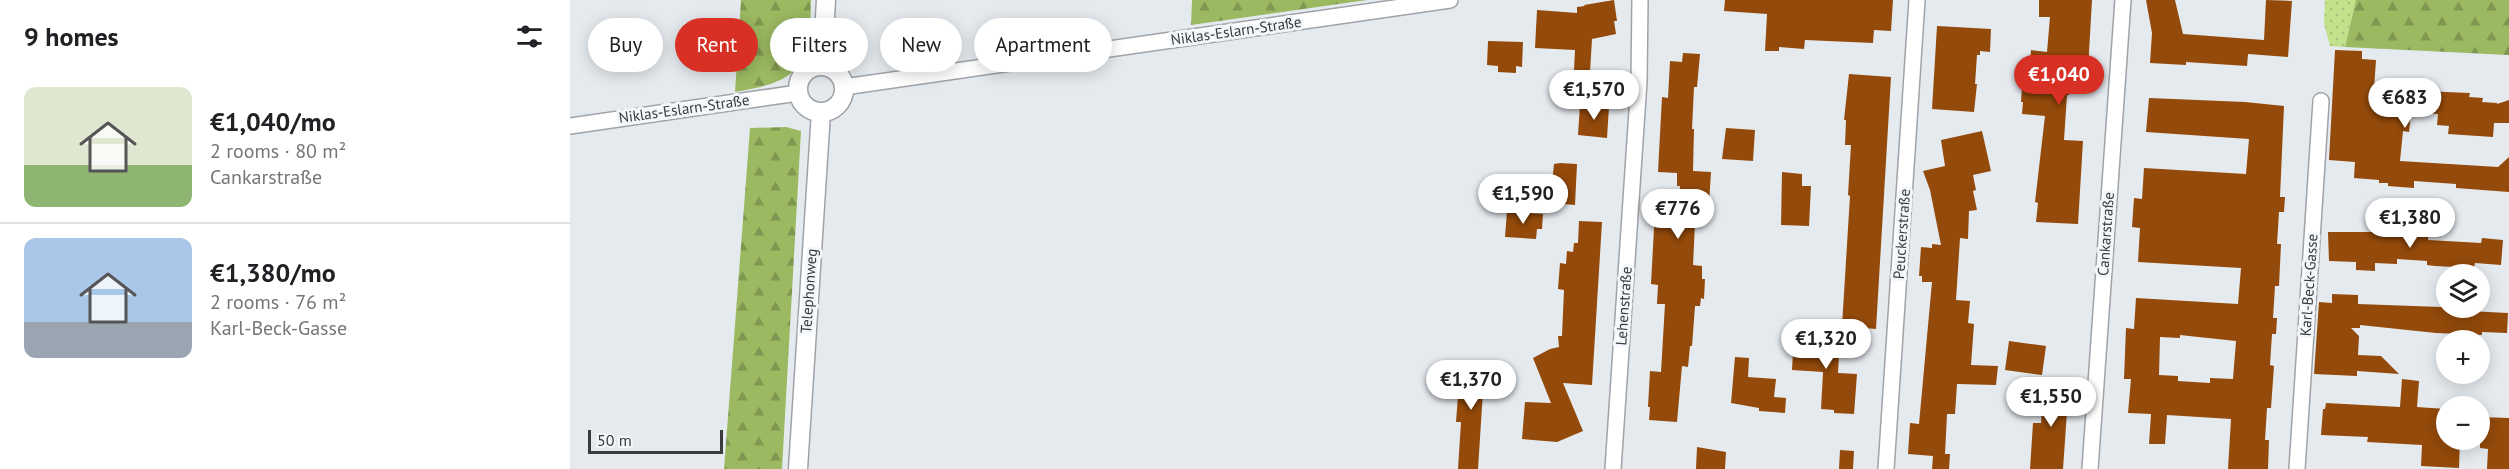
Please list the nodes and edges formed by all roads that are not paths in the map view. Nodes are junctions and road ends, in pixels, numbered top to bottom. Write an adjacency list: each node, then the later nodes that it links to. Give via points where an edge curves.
1 (826, 0): 6 (street)
2 (1450, 0): 9 (street, Niklas-Eslarn-Straße)
3 (1640, 0): 15 (street, Lehenstraße, via 1639,81)
4 (1917, 0): 16 (street, Peuckerstraße)
5 (2123, 0): 17 (street, Cankarstraße)
6 (825, 18)
7 (805, 72): 10 (street)
8 (835, 72): 9 (street)
9 (844, 87): 12 (street, via 835,107)
10 (798, 93): 12 (street, via 806,107); 13 (street, Niklas-Eslarn-Straße)
11 (2321, 101): 18 (street, Karl-Beck-Gasse)
12 (821, 112): 14 (street, Telephonweg)
13 (570, 126)
14 (798, 469)
15 (1613, 469)
16 (1886, 469)
17 (2090, 469)
18 (2297, 469)

